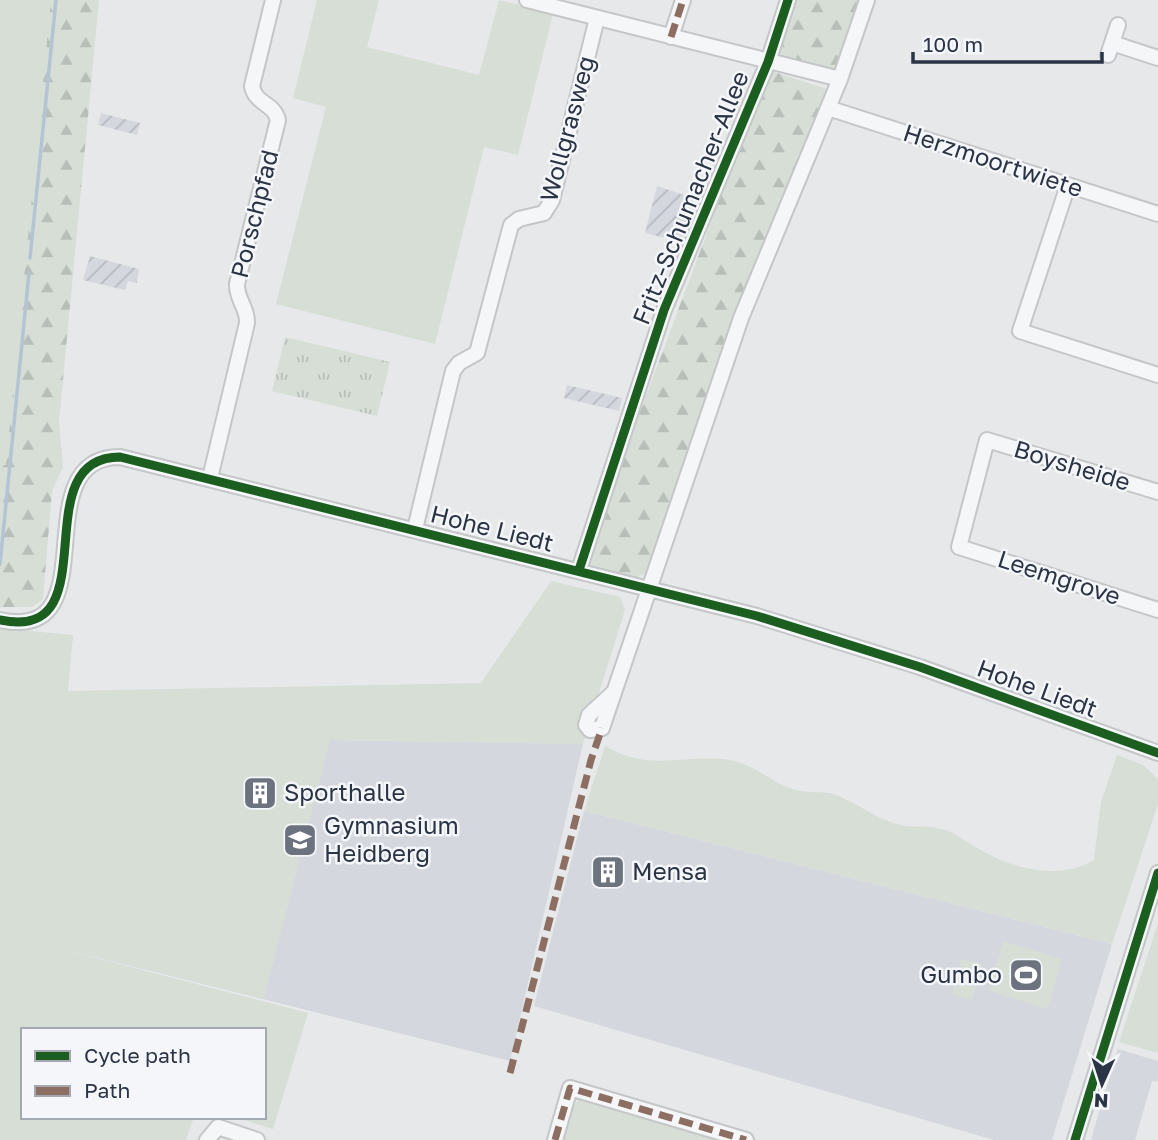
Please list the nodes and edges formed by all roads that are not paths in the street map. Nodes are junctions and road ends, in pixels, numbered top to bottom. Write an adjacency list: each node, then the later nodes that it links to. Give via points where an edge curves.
1 (273, 0): 16 (street, Porschpfad, via 252,86 278,120 237,284 247,323)
2 (682, 0): 8 (street)
3 (788, 0): 10 (street, Fritz-Schumacher-Allee)
4 (867, 0): 11 (street)
5 (534, 1): 6 (street)
6 (597, 18): 8 (street); 18 (street, Wollgrasweg, via 552,200 544,212 511,225 477,353 453,371)
7 (1118, 25): 9 (street, via 1110,49)
8 (671, 37): 10 (street)
9 (1158, 58)
10 (768, 62): 11 (street); 20 (street, Fritz-Schumacher-Allee, via 663,310)
11 (840, 79): 12 (street)
12 (828, 108): 13 (street, Herzmoortwiete); 21 (street, via 741,318)
13 (1068, 185): 14 (street, Herzmoortwiete); 15 (street, via 1020,331)
14 (1158, 214)
15 (1158, 375)
16 (210, 478): 18 (street, Hohe Liedt); 23 (street, Hohe Liedt, via 120,457 94,461 82,471 71,496 60,582 48,612 24,623)
17 (1158, 492): 19 (street, Boysheide, via 987,440)
18 (415, 529): 20 (street, Hohe Liedt)
19 (959, 547): 22 (street, Leemgrove)
20 (579, 570): 21 (street, Hohe Liedt)
21 (650, 589): 24 (street); 25 (street, Hohe Liedt, via 822,635)
22 (1158, 610)
23 (0, 620)
24 (614, 692)
25 (1158, 753)
26 (1158, 873): 31 (street)
27 (206, 1140): 28 (street, via 218,1127)
28 (257, 1140)
29 (555, 1140): 30 (street, via 570,1088)
30 (746, 1140)
31 (1075, 1140)

